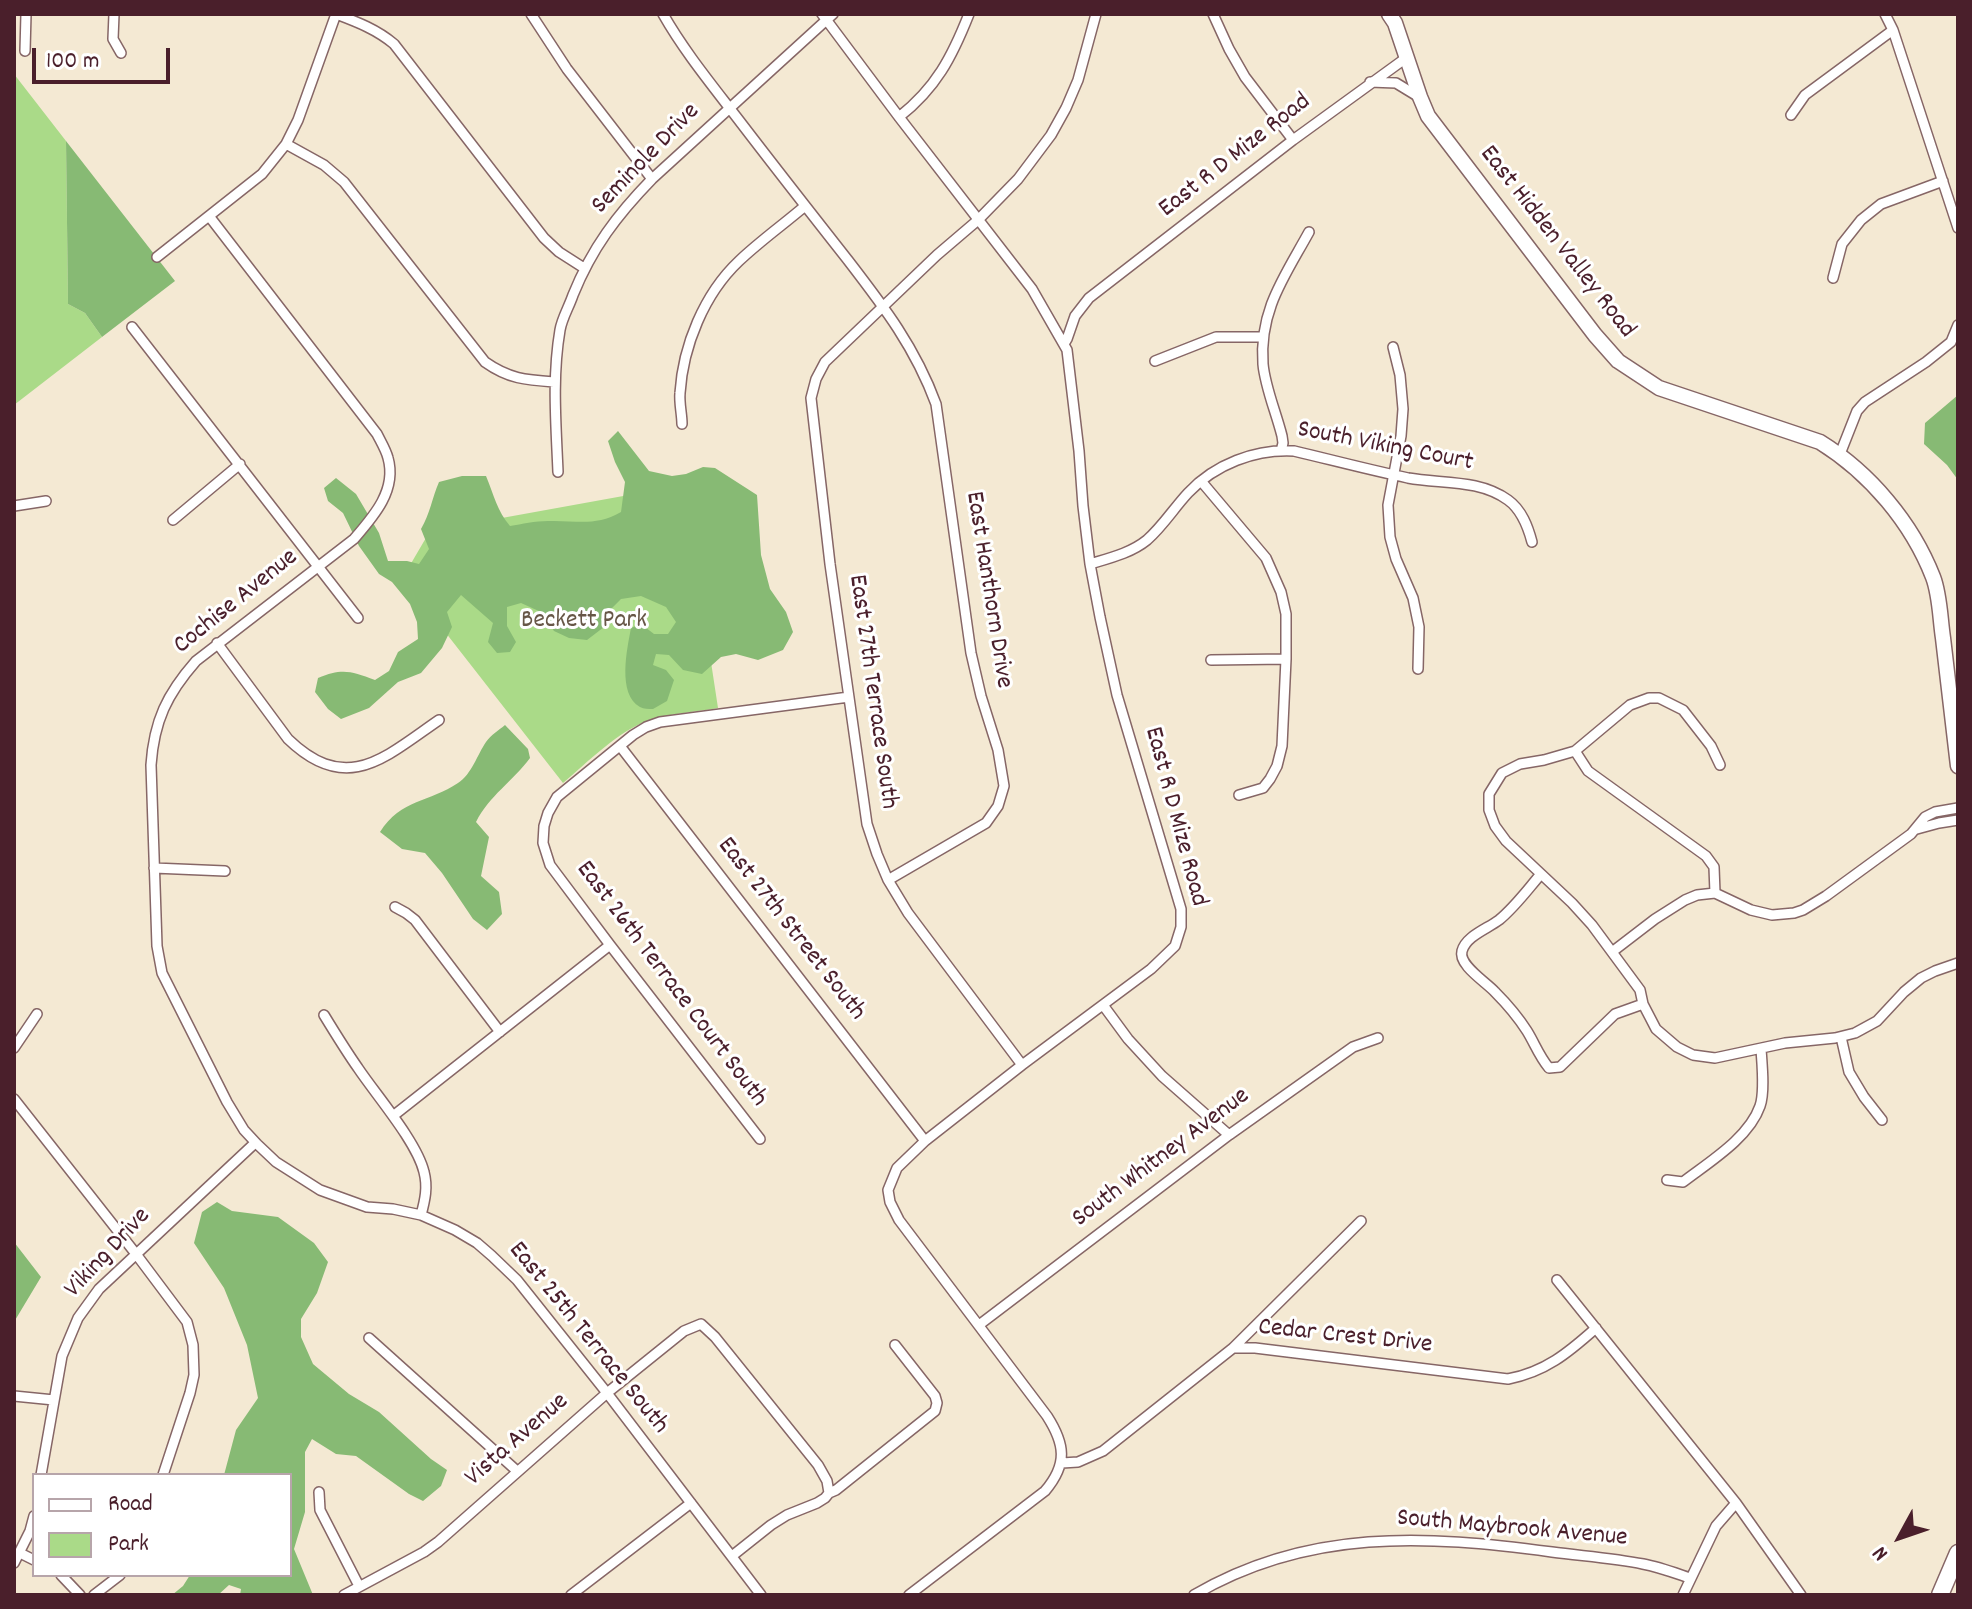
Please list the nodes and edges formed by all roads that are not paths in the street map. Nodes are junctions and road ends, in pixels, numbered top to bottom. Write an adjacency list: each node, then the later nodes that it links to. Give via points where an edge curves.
1 (26, 14): 13 (street)
2 (114, 14): 14 (street, via 113,39)
3 (336, 14): 22 (street); 31 (street, via 368,26 394,44 544,238)
4 (531, 14): 23 (street)
5 (663, 14): 18 (street, East Hanthorn Drive)
6 (969, 14): 20 (street, via 944,69)
7 (1096, 14): 27 (street, East 27th Terrace South, via 1078,80 1051,135)
8 (1213, 14): 21 (street, via 1245,77)
9 (1389, 14): 15 (main road, East Hidden Valley Road)
10 (1885, 14): 12 (street)
11 (828, 16): 18 (street, Seminole Drive); 20 (street)
12 (1893, 30): 19 (street, via 1805,95); 24 (street)
13 (25, 51)
14 (121, 53)
15 (1406, 58): 16 (street, East R D Mize Road); 17 (main road, East Hidden Valley Road)
16 (1370, 82): 17 (street, via 1396,83); 21 (street, East R D Mize Road)
17 (1420, 97): 43 (main road, East Hidden Valley Road, via 1455,152 1618,361 1659,388 1820,442)
18 (729, 107): 23 (street, Seminole Drive); 25 (street, East Hanthorn Drive)
19 (1791, 115)
20 (899, 117): 27 (street)
21 (1293, 140): 37 (street, East R D Mize Road, via 1089,298)
22 (286, 144): 26 (street, via 262,174); 40 (street, via 344,182 485,362 510,377)
23 (652, 179): 31 (street, Seminole Drive, via 606,231)
24 (1943, 181): 28 (street); 32 (street, via 1881,204 1861,220 1842,244)
25 (805, 206): 33 (street, East Hanthorn Drive); 41 (street, via 738,262 707,303 686,358)
26 (209, 216): 30 (street); 53 (street, Cochise Avenue, via 377,434 388,456 387,490 375,515 354,539)
27 (978, 220): 33 (street, East 27th Terrace South); 37 (street, via 1032,289)
28 (1958, 228)
29 (1309, 232): 36 (street, via 1272,299)
30 (157, 257)
31 (584, 268): 40 (street, Seminole Drive, via 561,327)
32 (1833, 278)
33 (883, 306): 59 (street, East 27th Terrace South, via 825,362 811,398); 72 (street, East Hanthorn Drive, via 913,352 936,404 971,653 1004,786 986,823)
34 (1958, 325): 43 (street, via 1951,342 1865,402)
35 (132, 327): 44 (street)
36 (1263, 337): 39 (street, via 1216,337); 42 (street, via 1263,367 1282,436)
37 (1064, 344): 52 (street, East R D Mize Road)
38 (1393, 347): 46 (street, via 1403,409)
39 (1155, 361)
40 (555, 382): 45 (street, Seminole Drive)
41 (682, 424)
42 (1281, 451): 46 (street, South Viking Court); 47 (street, South Viking Court, via 1247,456)
43 (1840, 454): 64 (main road, East Hidden Valley Road, via 1892,507 1935,579)
44 (240, 464): 50 (street); 53 (street)
45 (558, 472)
46 (1394, 475): 51 (street, South Viking Court, via 1494,492 1514,506); 58 (street, via 1388,505 1390,537 1413,598)
47 (1201, 481): 52 (street, South Viking Court, via 1145,541); 56 (street, via 1266,558 1286,614)
48 (46, 501): 49 (street)
49 (14, 506)
50 (173, 520)
51 (1532, 542)
52 (1090, 564): 79 (street, East R D Mize Road, via 1117,695 1181,909 1175,946)
53 (317, 566): 54 (street); 55 (street, Cochise Avenue)
54 (358, 618)
55 (217, 643): 60 (street, via 288,739 321,763 343,768 372,763); 69 (street, Cochise Avenue, via 179,680 157,725 151,765)
56 (1286, 659): 57 (street); 65 (street, via 1277,766 1263,788)
57 (1211, 660)
58 (1418, 669)
59 (849, 697): 61 (street, East 26th Terrace Court South, via 660,722); 72 (street, East 27th Terrace South, via 867,824)
60 (439, 720)
61 (620, 746): 75 (street, East 26th Terrace Court South, via 557,797 543,843 550,865); 93 (street, East 27th Street South)
62 (1575, 751): 63 (street, via 1630,705 1659,698 1683,710); 71 (street, via 1520,764 1502,773 1489,794 1495,826); 73 (street, via 1588,771 1706,856 1714,867)
63 (1720, 765)
64 (1958, 766)
65 (1239, 795)
66 (1958, 808): 68 (street, via 1930,813)
67 (1958, 820): 68 (street)
68 (1917, 829): 73 (street, via 1826,896 1794,913 1751,910)
69 (154, 868): 70 (street); 94 (street, East 25th Terrace South, via 162,973 227,1102)
70 (225, 871)
71 (1541, 874): 76 (street); 78 (street, via 1502,918 1466,941 1461,952 1465,966 1508,1006 1549,1068 1560,1067 1615,1014)
72 (888, 880): 87 (street, East 27th Terrace South)
73 (1715, 893): 76 (street, via 1685,900)
74 (395, 907): 82 (street, via 415,920)
75 (610, 945): 82 (street); 92 (street, East 26th Terrace Court South)
76 (1612, 952): 78 (street, via 1640,990)
77 (1958, 963): 83 (street, via 1921,978 1877,1021)
78 (1643, 1004): 86 (street, via 1656,1029 1693,1055 1715,1058)
79 (1103, 1005): 87 (street, East R D Mize Road); 91 (street, via 1162,1076)
80 (37, 1014): 85 (street)
81 (324, 1015): 89 (street)
82 (500, 1032): 89 (street)
83 (1841, 1037): 86 (street); 90 (street, via 1849,1072)
84 (1378, 1038): 91 (street, South Whitney Avenue, via 1353,1047)
85 (14, 1048)
86 (1761, 1049): 95 (street, via 1760,1105 1747,1128 1683,1182)
87 (1022, 1065): 93 (street, East R D Mize Road)
88 (14, 1099): 98 (street)
89 (393, 1116): 96 (street, via 425,1175)
90 (1882, 1120)
91 (1229, 1135): 100 (street, South Whitney Avenue)
92 (760, 1139)
93 (925, 1141): 100 (street, East R D Mize Road, via 897,1168 888,1190 890,1202)
94 (255, 1143): 96 (street, East 25th Terrace South, via 320,1190 367,1207); 98 (street, Viking Drive)
95 (1667, 1180)
96 (421, 1215): 105 (street, East 25th Terrace South, via 477,1243 505,1268)
97 (1361, 1221): 104 (street)
98 (136, 1254): 107 (street, Viking Drive, via 78,1318 62,1356); 111 (street, via 187,1322 193,1345 190,1393)
99 (1557, 1280): 101 (street)
100 (979, 1325): 108 (street, East R D Mize Road, via 1055,1428)
101 (1596, 1328): 104 (street, Cedar Crest Drive, via 1549,1365 1508,1379); 115 (street)
102 (369, 1338): 109 (street)
103 (895, 1345): 113 (street, via 935,1396 935,1411)
104 (1233, 1348): 108 (street, Cedar Crest Drive, via 1103,1451)
105 (607, 1393): 109 (street, Vista Avenue); 113 (street, Vista Avenue, via 684,1331 701,1324 818,1465); 114 (street, East 25th Terrace South)
106 (14, 1396): 107 (street)
107 (54, 1400): 110 (street, Viking Drive)
108 (1062, 1463): 131 (street, via 1045,1491)
109 (517, 1471): 125 (street, Vista Avenue, via 438,1542)
110 (41, 1473)
111 (164, 1473)
112 (319, 1492): 125 (street, via 320,1510)
113 (829, 1493): 119 (street, via 771,1525)
114 (691, 1503): 119 (street, East 25th Terrace South); 129 (street)
115 (1736, 1503): 124 (street, via 1716,1526); 134 (street)
116 (32, 1521): 117 (street)
117 (20, 1553): 120 (street); 121 (street)
118 (1958, 1553): 135 (highway)
119 (732, 1556): 130 (street, East 25th Terrace South)
120 (32, 1559)
121 (14, 1563)
122 (63, 1577): 126 (street)
123 (117, 1577): 127 (street)
124 (1690, 1578): 132 (street, South Maybrook Avenue, via 1644,1564 1401,1539 1321,1547 1271,1560); 133 (street)
125 (359, 1586): 128 (street, Vista Avenue)
126 (80, 1595)
127 (94, 1595)
128 (344, 1595)
129 (571, 1595)
130 (761, 1595)
131 (909, 1595)
132 (1194, 1595)
133 (1683, 1595)
134 (1801, 1595)
135 (1940, 1595)

